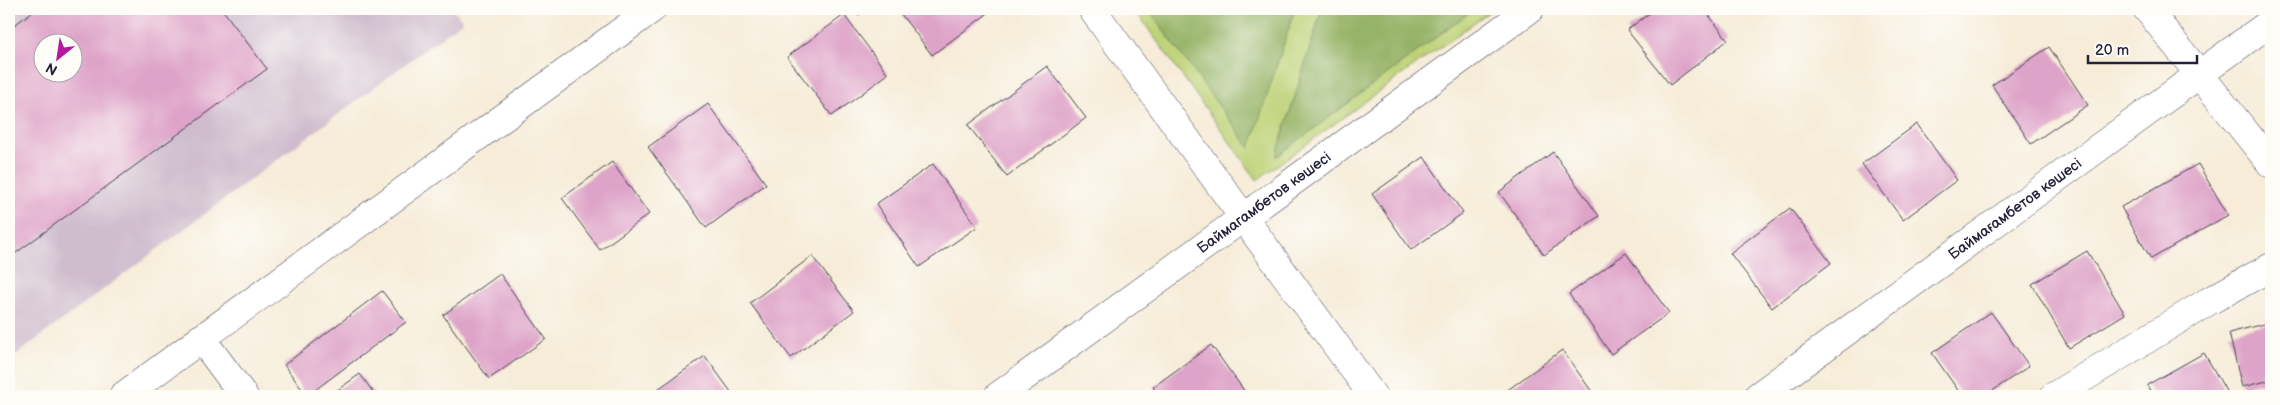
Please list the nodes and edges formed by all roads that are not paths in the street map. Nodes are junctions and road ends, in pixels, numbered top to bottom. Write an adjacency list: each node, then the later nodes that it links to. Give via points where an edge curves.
1 (652, 9): 10 (street)
2 (1092, 9): 8 (street)
3 (1530, 9): 8 (street, Баймагамбетов көшесі)
4 (2147, 9): 6 (street)
5 (2271, 22): 6 (street, Баймағамбетов көшесі)
6 (2198, 75): 7 (street); 15 (street, Баймағамбетов көшесі)
7 (2271, 164)
8 (1244, 218): 13 (street, Баймагамбетов көшесі); 14 (street)
9 (2271, 267): 16 (street)
10 (201, 338): 11 (street); 12 (street)
11 (123, 396)
12 (244, 396)
13 (998, 396)
14 (1373, 396)
15 (1758, 396)
16 (2054, 396)

